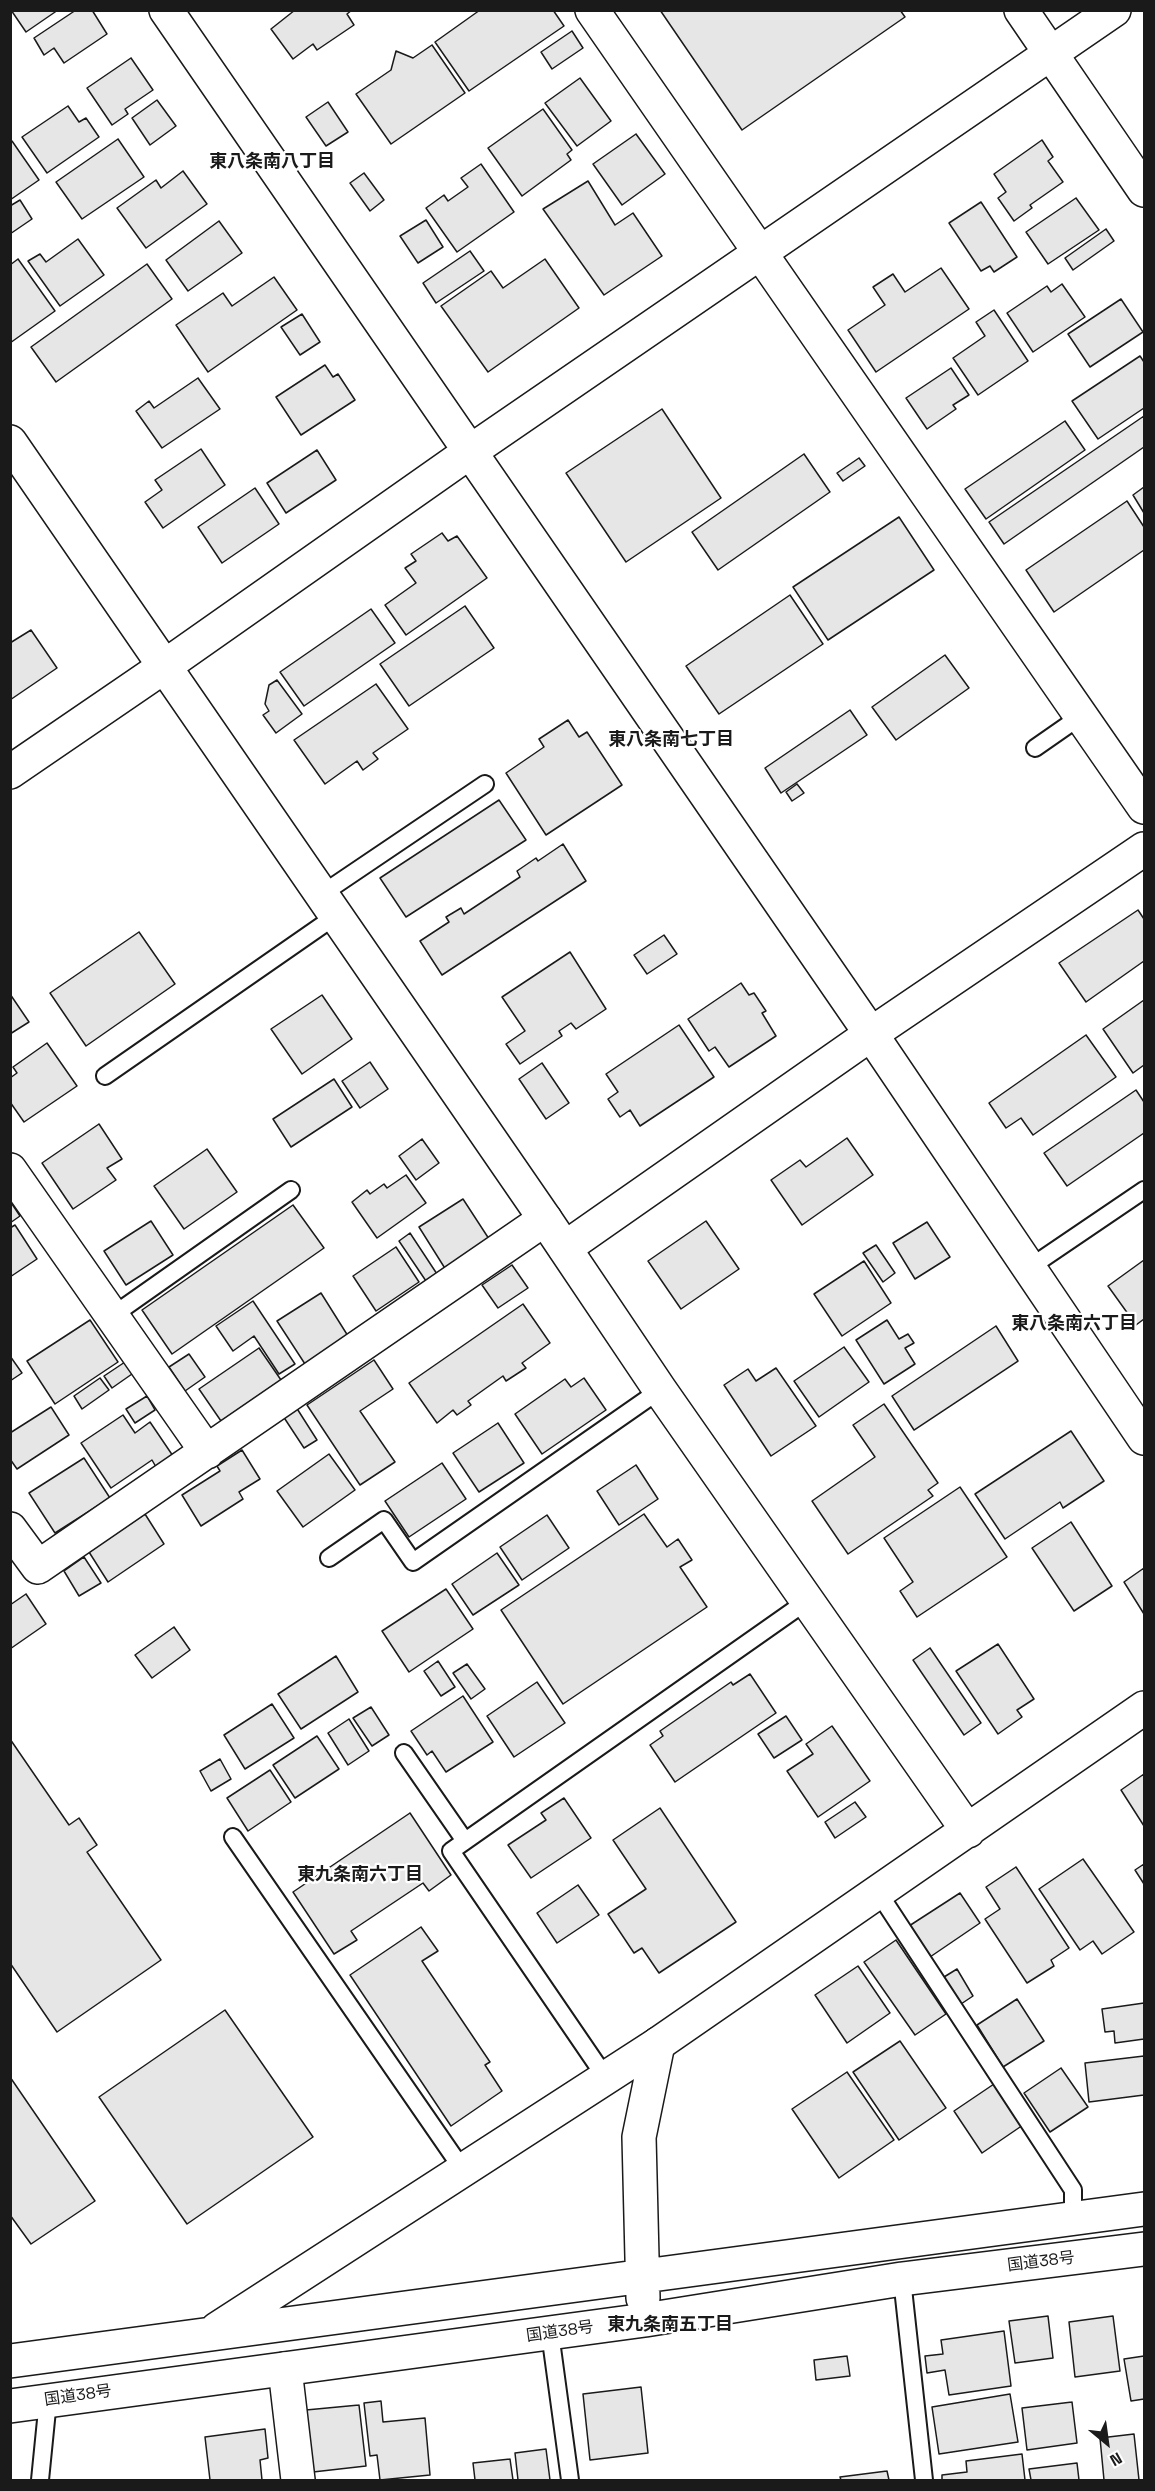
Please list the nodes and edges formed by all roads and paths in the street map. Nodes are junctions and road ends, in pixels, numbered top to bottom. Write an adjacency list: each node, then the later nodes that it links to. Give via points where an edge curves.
1 (166, 10): 9 (main road)
2 (592, 10): 7 (main road)
3 (1021, 10): 5 (main road)
4 (1114, 10): 5 (main road)
5 (1051, 54): 6 (main road); 7 (main road)
6 (1144, 190)
7 (760, 253): 9 (main road); 11 (main road)
8 (10, 442): 10 (main road)
9 (471, 451): 10 (main road); 18 (main road)
10 (165, 666): 13 (main road); 17 (main road)
11 (1081, 716): 12 (lane); 15 (main road)
12 (1035, 748)
13 (10, 772)
14 (485, 783): 17 (lane)
15 (1144, 807)
16 (1144, 849): 18 (main road)
17 (329, 905): 19 (lane); 23 (main road)
18 (871, 1034): 24 (main road); 25 (main road)
19 (105, 1076)
20 (10, 1170): 26 (main road)
21 (291, 1190): 26 (lane)
22 (1144, 1190): 25 (lane)
23 (545, 1219): 24 (main road); 29 (main road)
24 (565, 1248): 27 (main road)
25 (1029, 1268): 28 (main road)
26 (112, 1316): 29 (main road)
27 (660, 1390): 31 (lane, via 413,1562 384,1520); 32 (main road)
28 (1144, 1438)
29 (207, 1452): 30 (main road, via 38,1567)
30 (10, 1529)
31 (329, 1558)
32 (807, 1601): 35 (main road); 37 (lane)
33 (1144, 1708): 35 (main road)
34 (404, 1753): 37 (lane)
35 (968, 1831): 38 (main road)
36 (233, 1837): 41 (lane)
37 (465, 1841): 40 (lane, via 451,1851)
38 (878, 1892): 39 (main road); 43 (lane, via 1072,2190)
39 (658, 2044): 40 (main road); 45 (main road, via 639,2137)
40 (606, 2078): 41 (main road)
41 (463, 2170): 48 (main road)
42 (1144, 2210): 43 (main road)
43 (1073, 2219): 45 (main road)
44 (1144, 2250): 46 (main road, 国道38号)
45 (641, 2277): 47 (main road); 48 (main road)
46 (902, 2279): 47 (main road, 国道38号); 57 (lane)
47 (645, 2320): 49 (main road, 国道38号)
48 (210, 2333): 50 (main road)
49 (550, 2333): 51 (main road, 国道38号); 56 (lane)
50 (10, 2361)
51 (285, 2369): 52 (main road, 国道38号); 55 (main road)
52 (48, 2400): 53 (main road, 国道38号); 54 (lane)
53 (10, 2406)
54 (40, 2481)
55 (298, 2481)
56 (570, 2481)
57 (924, 2481)

